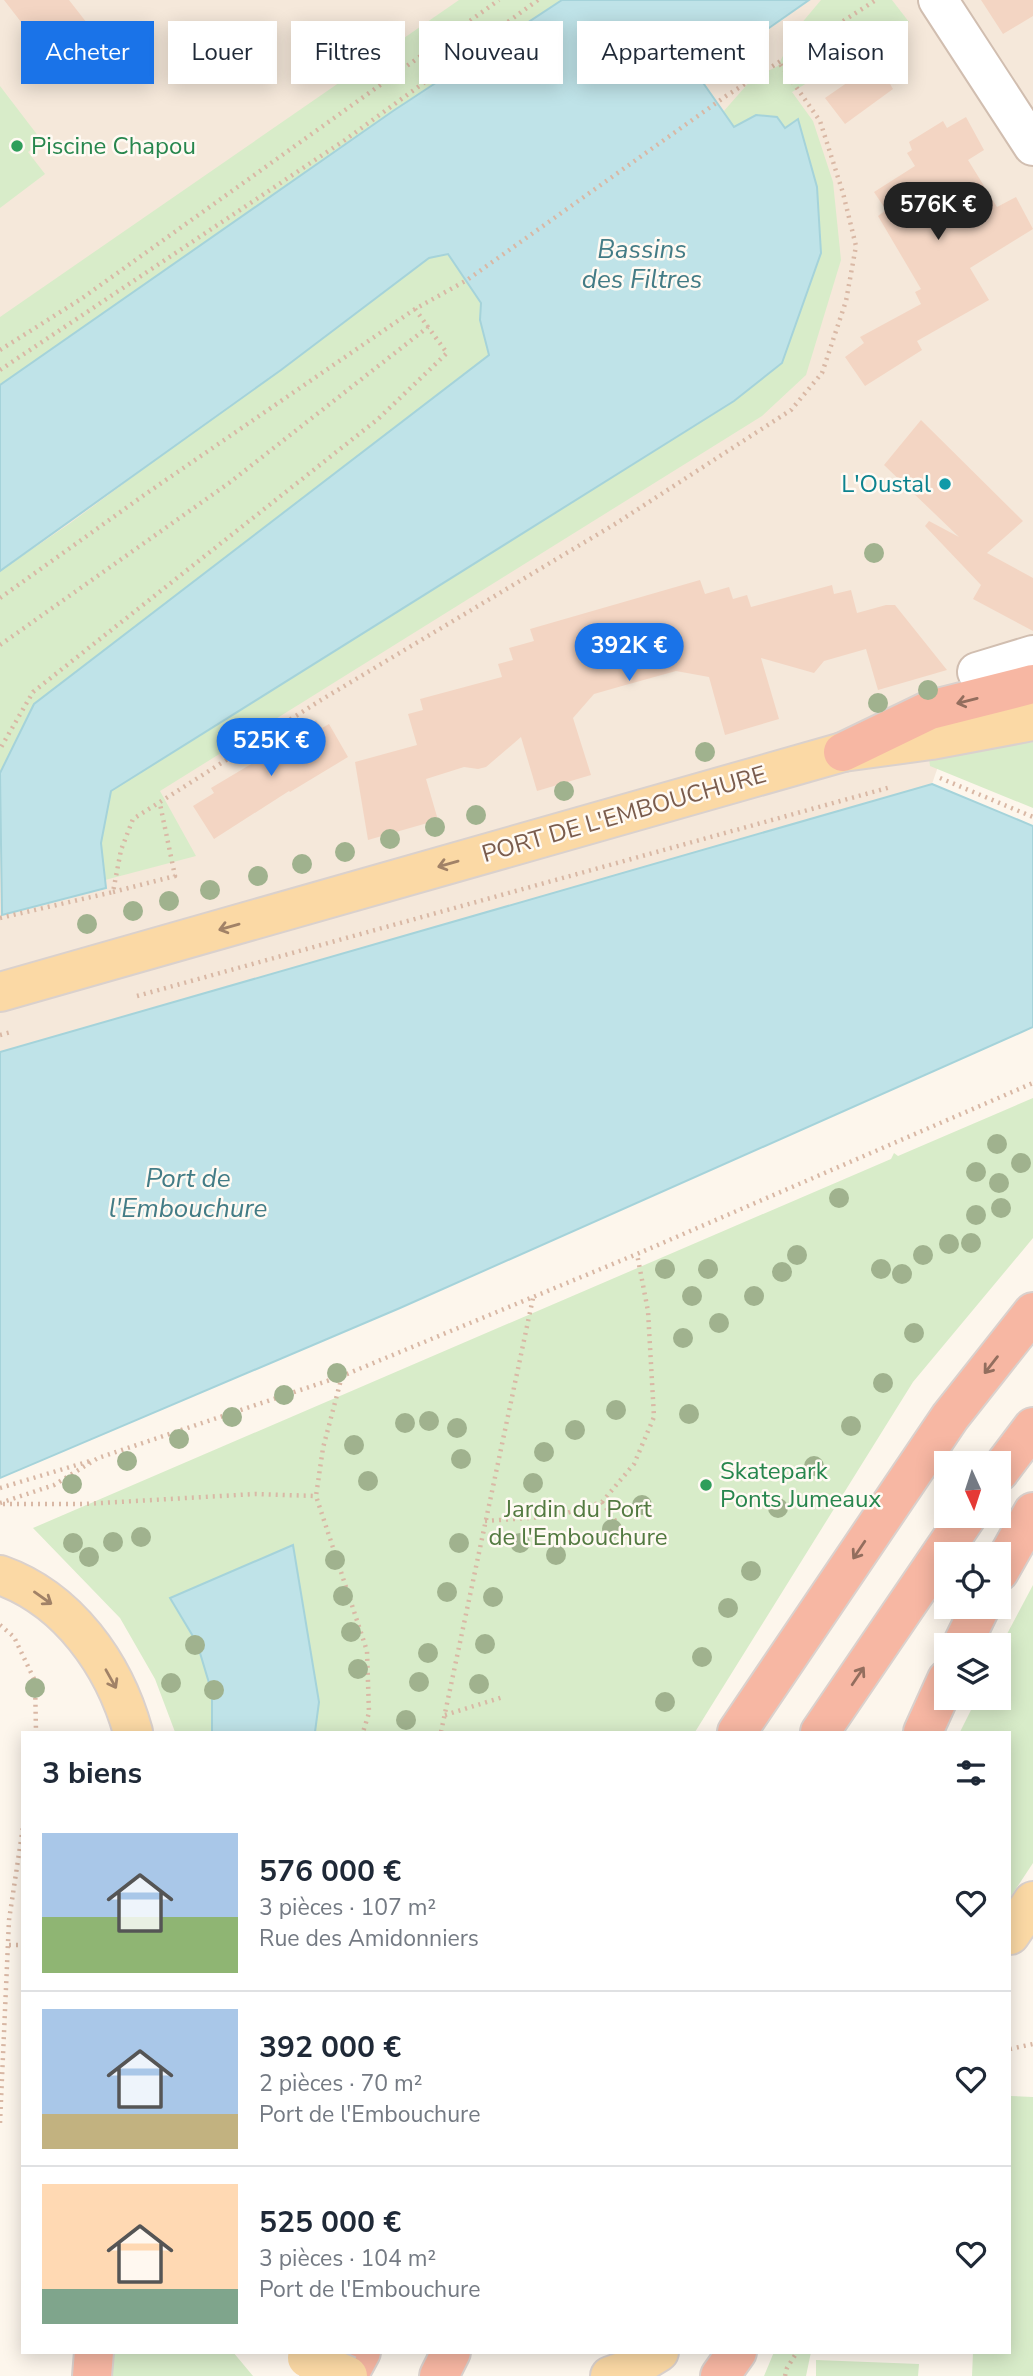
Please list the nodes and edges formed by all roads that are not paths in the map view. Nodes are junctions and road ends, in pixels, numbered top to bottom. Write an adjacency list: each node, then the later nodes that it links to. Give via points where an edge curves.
1 (938, 0): 2 (street)
2 (1033, 146)
3 (1033, 655): 4 (street)
4 (977, 672)
5 (1033, 684): 7 (highway, one-way to 7, via 930,710)
6 (1033, 721): 7 (main road, PORT DE L'EMBOUCHURE)
7 (843, 752): 8 (main road, PORT DE L'EMBOUCHURE, one-way to 8)
8 (0, 992)
9 (1033, 1312): 18 (highway, one-way to 18, via 950,1418)
10 (1033, 1427): 11 (highway)
11 (1012, 1455)
12 (1033, 1512): 14 (highway)
13 (959, 1528): 19 (highway, one-way to 13)
14 (1011, 1551)
15 (0, 1575): 17 (main road, one-way to 17, via 19,1581 64,1612 96,1650)
16 (934, 1708): 20 (highway)
17 (133, 1731)
18 (738, 1731)
19 (821, 1731)
20 (923, 1731)
21 (1033, 1901): 22 (main road)
22 (1011, 1934)
23 (1033, 1940): 24 (street)
24 (1011, 1945)
25 (94, 2354): 31 (highway)
26 (302, 2354): 32 (main road, bridge)
27 (360, 2354): 32 (highway)
28 (450, 2354): 33 (highway)
29 (656, 2354): 34 (main road)
30 (736, 2354): 35 (highway)
31 (92, 2376)
32 (348, 2376)
33 (439, 2376)
34 (610, 2376)
35 (720, 2376)

